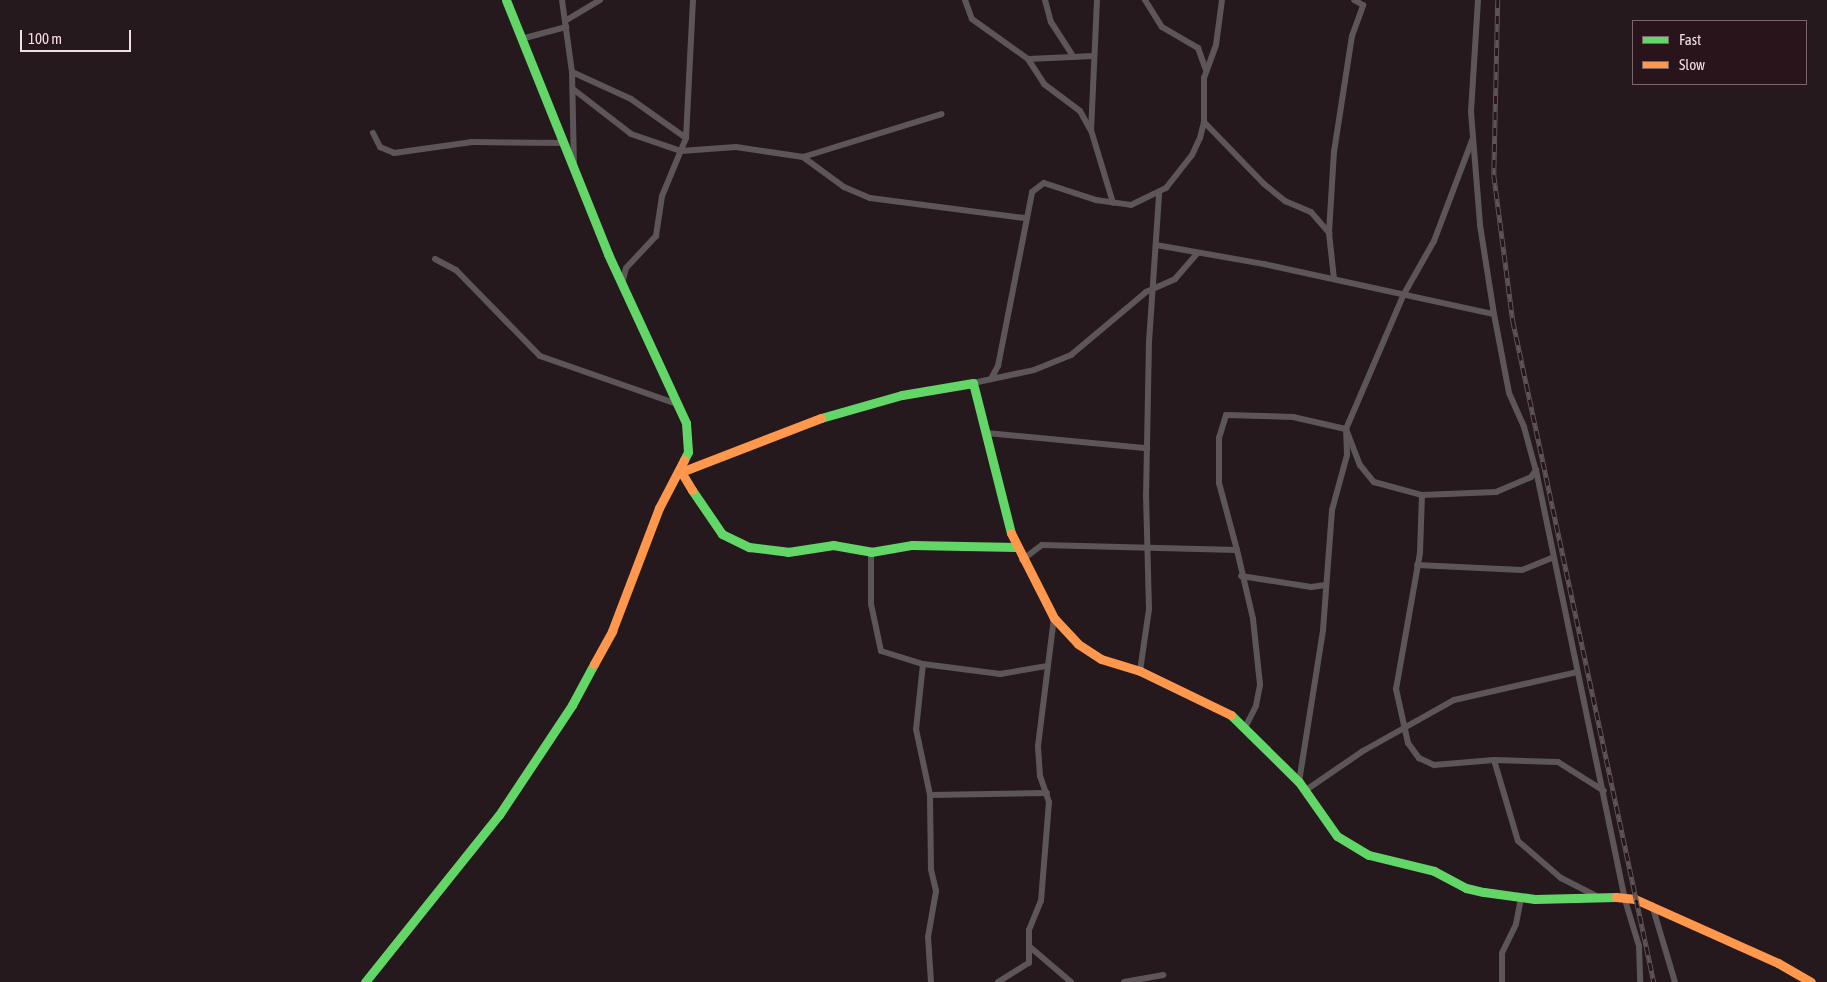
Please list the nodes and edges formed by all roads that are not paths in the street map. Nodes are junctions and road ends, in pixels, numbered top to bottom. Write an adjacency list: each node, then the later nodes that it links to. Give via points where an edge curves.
1 (506, 0): 13 (street)
2 (562, 0): 12 (street)
3 (600, 0): 12 (street)
4 (693, 0): 24 (street)
5 (965, 0): 16 (street, via 972,19)
6 (1045, 0): 14 (street, via 1051,22)
7 (1097, 0): 15 (street)
8 (1145, 0): 17 (street, via 1162,27 1198,48)
9 (1222, 0): 17 (street, via 1216,45)
10 (1354, 0): 33 (street, via 1363,5 1352,36 1340,97)
11 (1478, 0): 25 (street, via 1471,76)
12 (565, 24): 13 (street); 18 (street)
13 (521, 39): 26 (street)
14 (1073, 56): 15 (street); 16 (street)
15 (1094, 56): 22 (street)
16 (1028, 59): 22 (street, via 1044,84 1080,111)
17 (1206, 70): 21 (street)
18 (572, 72): 19 (street); 24 (street, via 631,99)
19 (573, 89): 27 (street, via 631,134); 29 (street, via 574,170)
20 (942, 114): 28 (street)
21 (1204, 122): 30 (street, via 1192,154); 33 (street, via 1264,184 1285,201 1311,212)
22 (1091, 130): 31 (street)
23 (373, 133): 26 (street, via 380,148 394,153 472,142)
24 (686, 138): 27 (street)
25 (1473, 138): 40 (street, via 1434,241); 41 (street, via 1480,225)
26 (565, 143): 29 (street)
27 (681, 151): 28 (street, via 736,147); 38 (street, via 662,196 656,236 626,268)
28 (803, 156): 32 (street, via 844,187 870,198)
29 (579, 182): 38 (street)
30 (1159, 194): 31 (street, via 1131,205); 34 (street)
31 (1113, 203): 32 (street, via 1038,184 1032,192)
32 (1025, 218): 42 (street, via 1019,266 998,366)
33 (1329, 232): 37 (street)
34 (1156, 245): 35 (street); 39 (street)
35 (1197, 254): 37 (street); 39 (street, via 1175,279)
36 (435, 259): 44 (street, via 456,270 540,356)
37 (1334, 279): 40 (street)
38 (622, 284): 44 (street)
39 (1153, 289): 42 (street, via 1071,355 1034,370); 47 (street)
40 (1404, 294): 41 (street); 45 (street)
41 (1494, 314): 48 (street, via 1509,393 1524,427)
42 (991, 379): 43 (street)
43 (973, 383): 46 (street); 49 (street, via 902,395 826,416 758,439)
44 (677, 404): 49 (street, via 689,439)
45 (1346, 429): 50 (street, via 1360,465 1374,482); 53 (street, via 1293,417 1248,414 1223,417 1218,451 1219,483); 59 (street, via 1347,454 1332,510)
46 (987, 433): 47 (street); 52 (street)
47 (1147, 448): 51 (street)
48 (1536, 470): 50 (street, via 1531,477 1496,492); 55 (street)
49 (681, 472): 54 (street, via 709,520 734,542 788,552 833,546); 79 (street, via 658,508 612,632 572,705 499,816)
50 (1422, 495): 57 (street)
51 (1149, 546): 53 (street); 56 (street, via 1042,545); 63 (street, via 1149,617)
52 (1016, 547): 54 (street, via 912,545); 56 (street)
53 (1237, 550): 58 (street)
54 (871, 552): 61 (street, via 871,604 881,651)
55 (1552, 558): 57 (street, via 1522,570 1463,565); 64 (street)
56 (1022, 560): 60 (street)
57 (1417, 566): 66 (street, via 1396,689)
58 (1241, 576): 59 (street, via 1311,587); 65 (street, via 1254,619 1260,685 1256,706)
59 (1326, 585): 68 (street, via 1319,658)
60 (1054, 618): 62 (street); 63 (street, via 1089,652 1117,666)
61 (923, 664): 62 (street, via 1000,674); 72 (street, via 916,729)
62 (1047, 666): 71 (street, via 1038,756)
63 (1140, 671): 65 (street, via 1227,711)
64 (1578, 672): 66 (street, via 1466,696); 70 (street)
65 (1246, 726): 68 (street)
66 (1404, 729): 67 (street, via 1408,743 1419,758 1434,765); 69 (street, via 1363,751)
67 (1494, 760): 70 (street, via 1558,762); 73 (street, via 1518,841 1561,878)
68 (1300, 782): 69 (street)
69 (1306, 790): 74 (street, via 1326,824 1361,852 1434,871 1466,888)
70 (1604, 791): 75 (street)
71 (1046, 793): 72 (street); 77 (street, via 1049,809 1041,901 1029,930)
72 (930, 796): 80 (street, via 931,869 936,891 928,937)
73 (1595, 895): 74 (street); 75 (street)
74 (1521, 898): 84 (street, via 1516,924 1502,953)
75 (1625, 900): 76 (street, via 1635,899); 85 (street, via 1639,946)
76 (1652, 905): 86 (street); 87 (street)
77 (1030, 946): 81 (street, via 1027,966); 82 (street)
78 (1163, 974): 83 (street)
79 (365, 982)
80 (931, 982)
81 (998, 982)
82 (1070, 982)
83 (1124, 982)
84 (1502, 982)
85 (1640, 982)
86 (1675, 982)
87 (1811, 982)

